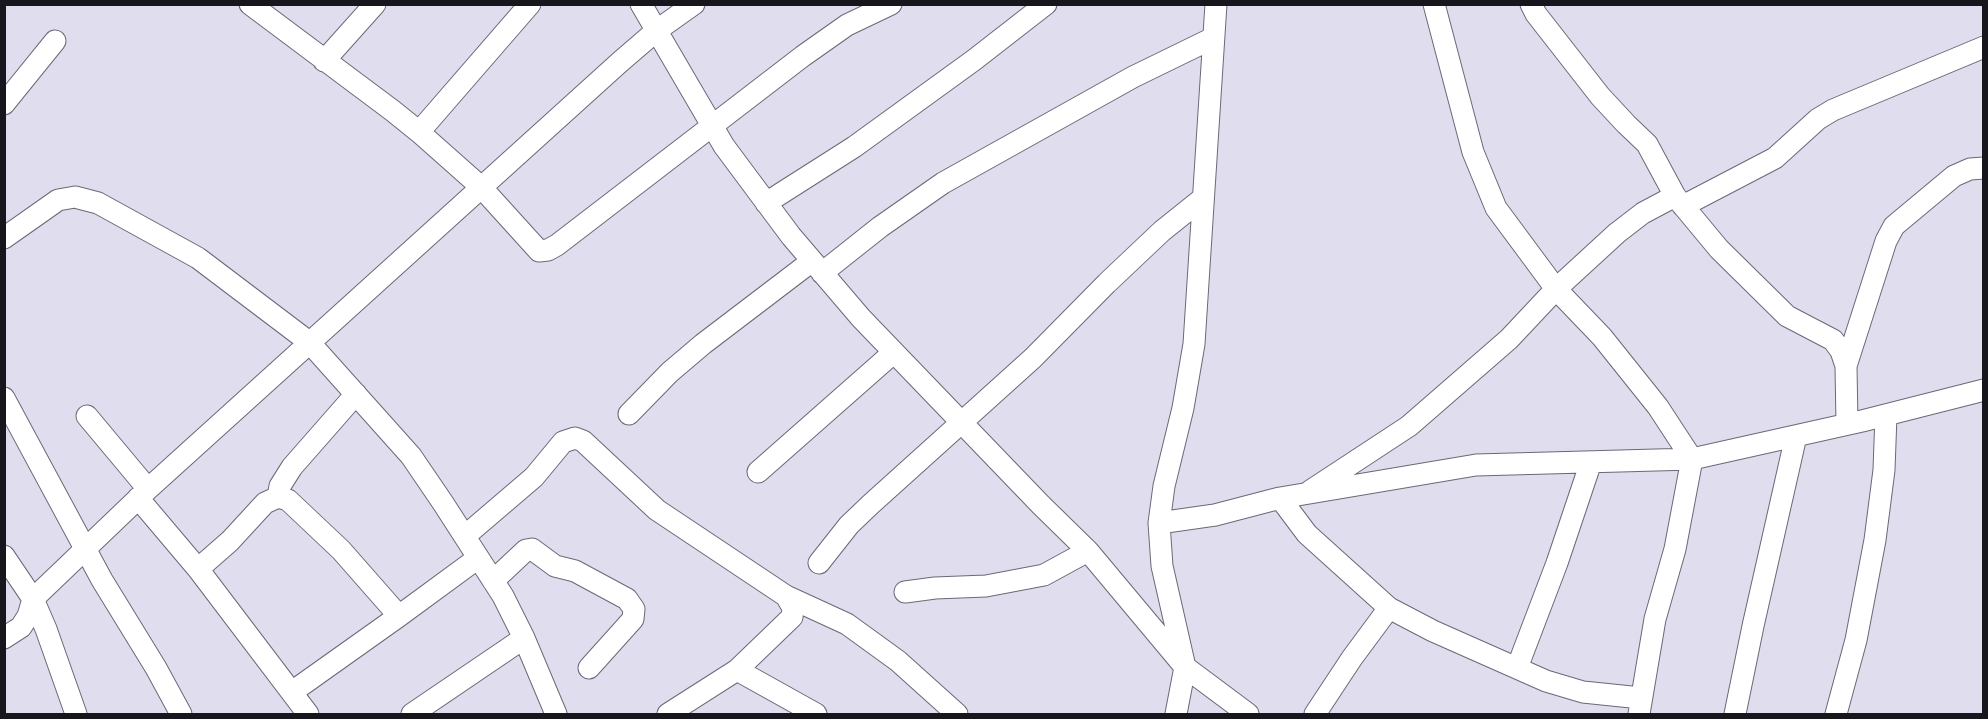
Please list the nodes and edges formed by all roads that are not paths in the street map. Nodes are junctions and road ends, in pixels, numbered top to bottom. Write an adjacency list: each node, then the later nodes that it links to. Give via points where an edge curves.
1 (250, 4): 15 (street)
2 (375, 4): 15 (street)
3 (530, 4): 18 (street)
4 (641, 4): 11 (street)
5 (694, 4): 11 (street)
6 (891, 4): 17 (street, via 847,25)
7 (1046, 4): 23 (street, via 863,140)
8 (1216, 4): 12 (street)
9 (1434, 4): 26 (street, via 1473,152 1496,208)
10 (1531, 4): 22 (street, via 1600,96 1647,144)
11 (656, 31): 17 (street); 20 (street)
12 (1213, 38): 21 (street); 25 (street, via 1133,76 943,183)
13 (55, 41): 16 (street)
14 (1983, 46): 22 (street, via 1833,110 1775,158)
15 (324, 61): 18 (street)
16 (4, 104)
17 (712, 128): 20 (street, via 548,250 539,251); 23 (street)
18 (418, 132): 20 (street)
19 (1983, 168): 29 (street, via 1953,176 1894,226)
20 (481, 187): 27 (street)
21 (1202, 199): 36 (street, via 1154,239); 46 (street, via 1194,344)
22 (1679, 201): 26 (street, via 1643,213); 29 (street, via 1719,249 1787,316 1833,340)
23 (766, 203): 25 (street)
24 (4, 238): 27 (street, via 58,200 75,197 98,203 198,258)
25 (817, 267): 28 (street); 33 (street, via 703,344)
26 (1556, 289): 39 (street, via 1602,337 1658,406); 43 (street, via 1509,339 1409,426)
27 (309, 342): 31 (street); 42 (street)
28 (893, 353): 36 (street); 41 (street)
29 (1846, 366): 37 (street)
30 (1983, 390): 34 (street)
31 (356, 394): 44 (street, via 292,467); 47 (street, via 411,456)
32 (4, 398): 48 (street)
33 (629, 414)
34 (1886, 415): 37 (street); 80 (street, via 1875,540 1856,640)
35 (87, 416): 42 (street)
36 (962, 422): 49 (street); 52 (street, via 849,525)
37 (1847, 424): 38 (street)
38 (1796, 436): 39 (street); 79 (street)
39 (1692, 459): 40 (street); 67 (street, via 1675,549 1654,619)
40 (1591, 462): 43 (street, via 1476,465); 64 (street)
41 (758, 472)
42 (143, 493): 48 (street); 53 (street)
43 (1305, 495): 45 (street)
44 (278, 496): 53 (street, via 265,503); 59 (street, via 288,500 341,549)
45 (1280, 498): 46 (street, via 1215,515); 58 (street, via 1307,534)
46 (1160, 523): 62 (street, via 1162,566)
47 (465, 536): 51 (street); 56 (street, via 534,477 563,442 574,438 657,510)
48 (85, 548): 57 (street); 69 (street)
49 (1088, 551): 55 (street, via 1044,575 986,586); 62 (street)
50 (4, 555): 57 (street)
51 (478, 558): 54 (street); 59 (street)
52 (819, 563)
53 (198, 569): 66 (street)
54 (493, 581): 61 (street); 63 (street, via 526,550 532,549 555,566 627,599 634,609 633,619)
55 (905, 592)
56 (786, 596): 65 (street, via 793,608 792,617); 75 (street, via 848,624 898,661)
57 (33, 599): 60 (street, via 21,627); 68 (street)
58 (1389, 608): 64 (street); 78 (street)
59 (399, 616): 66 (street)
60 (4, 638)
61 (524, 638): 71 (street); 72 (street)
62 (1185, 667): 76 (street); 77 (street)
63 (589, 668)
64 (1517, 668): 67 (street, via 1546,681)
65 (738, 670): 73 (street); 74 (street)
66 (292, 692): 70 (street)
67 (1640, 706)
68 (76, 714)
69 (182, 714)
70 (308, 714)
71 (412, 714)
72 (556, 714)
73 (668, 714)
74 (816, 714)
75 (957, 714)
76 (1176, 714)
77 (1248, 714)
78 (1315, 714)
79 (1735, 714)
80 (1836, 714)

